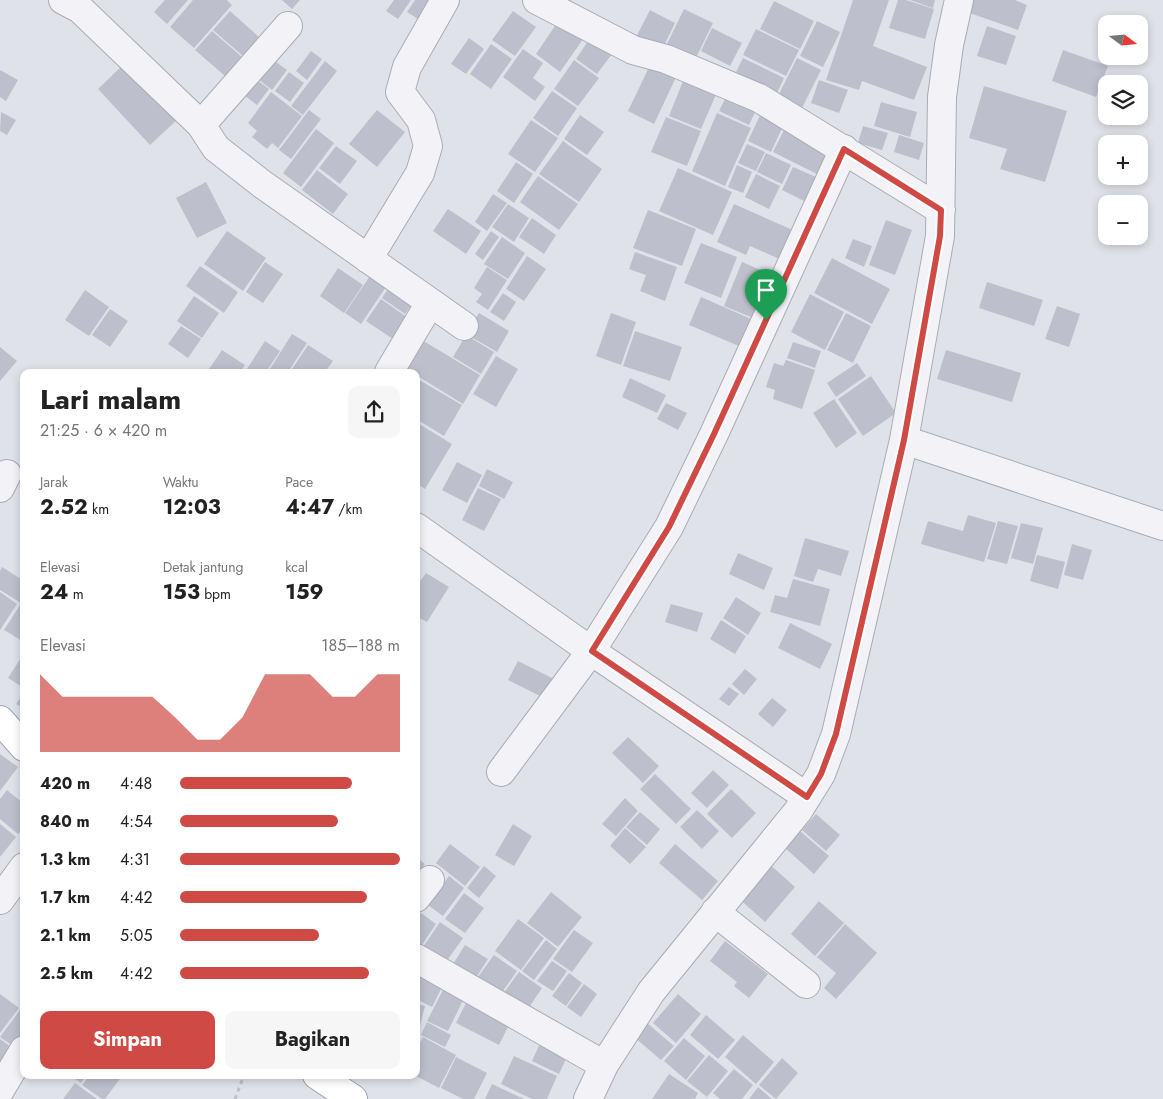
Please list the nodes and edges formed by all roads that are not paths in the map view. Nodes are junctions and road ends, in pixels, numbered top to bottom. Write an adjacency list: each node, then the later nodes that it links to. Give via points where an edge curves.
1 (63, 0): 6 (street, via 80,9)
2 (445, 0): 9 (street, via 407,67 400,92 421,120 428,146 420,173)
3 (536, 0): 7 (street, via 633,50 759,98)
4 (960, 0): 8 (street, via 949,44 942,97)
5 (288, 26): 6 (street)
6 (201, 125): 9 (street, via 216,148)
7 (844, 149): 8 (street); 16 (street, via 669,527)
8 (941, 210): 13 (street, via 940,236)
9 (368, 259): 10 (street)
10 (430, 303): 11 (street); 12 (street)
11 (464, 326)
12 (391, 369)
13 (904, 440): 14 (street); 20 (street, via 836,734 821,774)
14 (1163, 526)
15 (420, 530): 16 (street)
16 (592, 651): 19 (street); 20 (street)
17 (0, 720): 18 (main road)
18 (20, 742)
19 (500, 772)
20 (807, 797): 23 (street)
21 (20, 872): 22 (street)
22 (0, 900)
23 (715, 912): 25 (street); 27 (street, via 651,992)
24 (420, 960): 27 (street)
25 (806, 984)
26 (20, 1057): 29 (street)
27 (604, 1065): 31 (street)
28 (323, 1079): 30 (main road)
29 (0, 1090)
30 (353, 1099)
31 (588, 1099)

